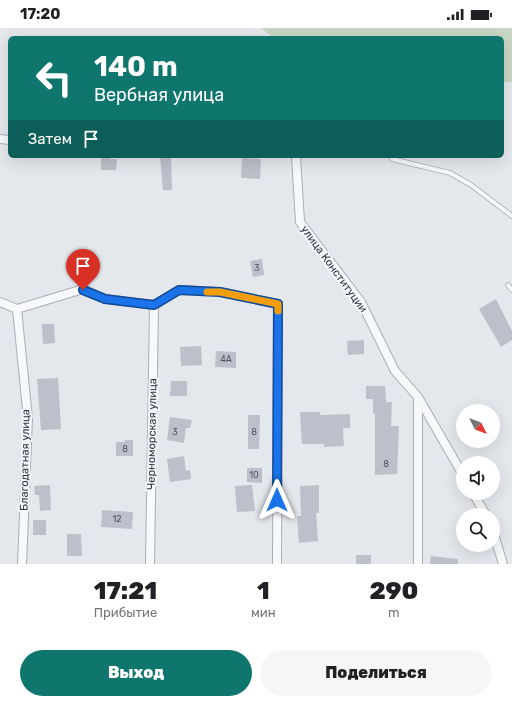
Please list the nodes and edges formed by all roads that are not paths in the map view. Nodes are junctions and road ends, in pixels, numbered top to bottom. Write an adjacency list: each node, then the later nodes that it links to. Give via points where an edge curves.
1 (296, 158): 9 (street, улица Конституции, via 300,222 361,302 395,371)
2 (392, 159): 3 (lane, via 450,173 471,185)
3 (512, 216)
4 (508, 285): 5 (lane)
5 (512, 290)
6 (0, 302): 8 (street)
7 (154, 305): 8 (street, via 105,299 83,290); 13 (street, Черноморская улица); 14 (street, via 179,290 220,292 278,304)
8 (17, 309): 12 (street, Благодатная улица, via 28,419)
9 (418, 397): 10 (street, улица Конституции); 15 (street)
10 (456, 463)
11 (499, 552): 16 (street)
12 (22, 564)
13 (150, 564)
14 (277, 564)
15 (418, 564)
16 (503, 564)

